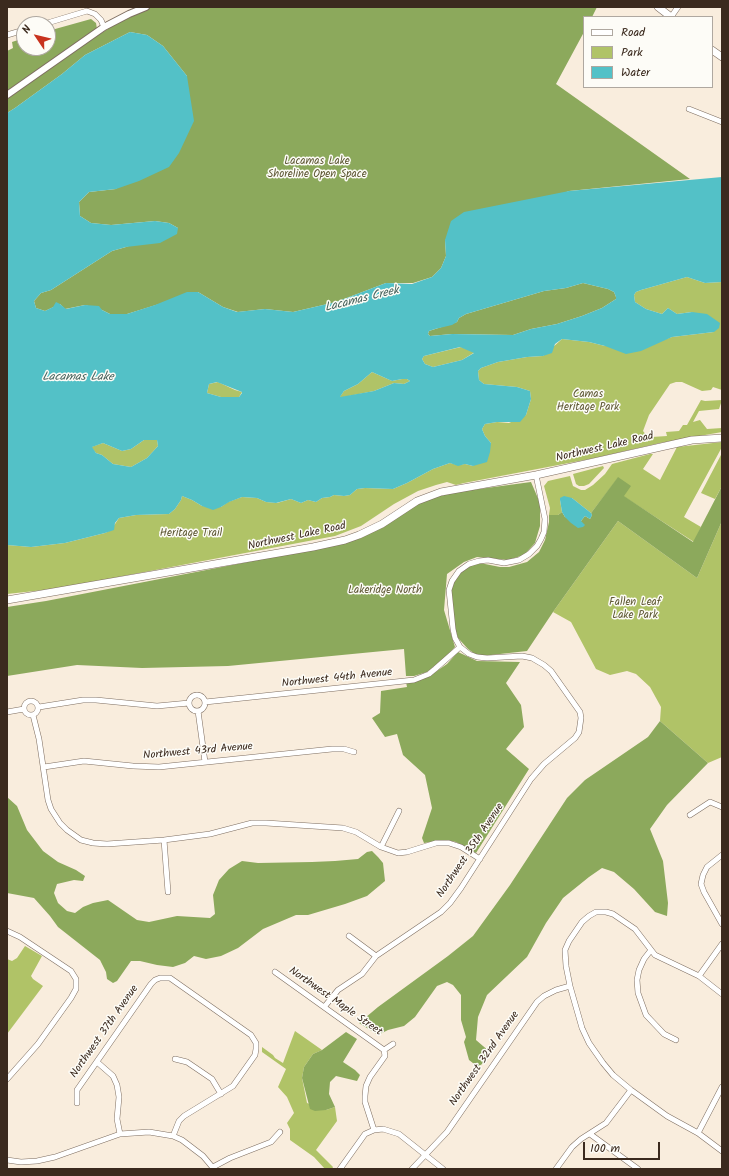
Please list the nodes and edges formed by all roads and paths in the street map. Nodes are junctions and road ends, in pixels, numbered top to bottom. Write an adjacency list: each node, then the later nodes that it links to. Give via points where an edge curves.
1 (146, 7): 7 (street)
2 (658, 7): 4 (main road)
3 (678, 7): 5 (street)
4 (670, 16)
5 (672, 16)
6 (56, 20): 7 (street, via 87,11 95,14)
7 (104, 27): 10 (street)
8 (713, 51): 9 (main road)
9 (722, 58)
10 (7, 95)
11 (689, 109): 12 (street)
12 (722, 122)
13 (722, 438): 14 (main road, Northwest Lake Road, via 692,440)
14 (536, 475): 15 (main road, Northwest Lake Road, via 428,496 373,529 345,540); 16 (street, via 545,519 544,532 537,546 529,554 513,562 484,560 470,563 459,570 452,581 449,590 452,622 454,635)
15 (7, 600)
16 (460, 647): 17 (street, Northwest 44th Avenue, via 435,670 414,680); 33 (street, Northwest 35th Avenue, via 469,654 479,657 522,656 536,660 551,671 574,702 580,712 581,722 580,732 575,738 544,764 531,779)
17 (205, 702): 18 (street, Northwest 44th Avenue, via 203,697 197,694 191,697); 21 (street, via 203,708)
18 (189, 703): 19 (street, Northwest 44th Avenue, via 157,706 83,700); 21 (street)
19 (39, 707): 20 (street, Northwest 44th Avenue, via 36,702 30,701); 23 (street, via 38,712)
20 (24, 709): 22 (street, Northwest 44th Avenue); 23 (street, via 26,714)
21 (198, 711): 25 (street)
22 (7, 712)
23 (33, 715): 26 (street)
24 (354, 752): 25 (street, Northwest 43rd Avenue, via 332,749)
25 (205, 762): 26 (street, Northwest 43rd Avenue, via 150,767 84,761)
26 (44, 767): 30 (street, via 51,809 66,830 81,840 107,844)
27 (722, 807): 29 (street, via 710,802)
28 (399, 811): 31 (street)
29 (690, 815)
30 (164, 840): 31 (street, via 210,834 266,822 343,828 356,832); 34 (street)
31 (381, 847): 33 (street, via 401,853 449,843)
32 (722, 855): 35 (street, via 707,867 701,884)
33 (480, 859): 40 (street, Northwest 35th Avenue, via 446,907)
34 (168, 892)
35 (722, 924)
36 (7, 932): 51 (street, via 20,937 71,971 76,979 76,989 71,998 38,1044)
37 (350, 936): 40 (street)
38 (722, 944): 42 (street)
39 (651, 950): 42 (street, via 655,956); 43 (street, via 635,930 613,914 596,912 582,922 565,950); 46 (street, via 639,970 638,993 646,1015 664,1034)
40 (376, 956): 45 (street, Northwest 35th Avenue, via 362,974 338,990)
41 (275, 972): 45 (street, Northwest Maple Street)
42 (699, 976): 44 (street)
43 (570, 986): 53 (street, via 589,1043 613,1075); 63 (street, Northwest 32nd Avenue, via 556,990 537,1002 447,1132)
44 (722, 994)
45 (325, 1006): 48 (street, Northwest Maple Street)
46 (676, 1040)
47 (393, 1044): 48 (street)
48 (384, 1050): 56 (street, via 385,1056 370,1077 365,1091 365,1102)
49 (175, 1059): 54 (street, via 187,1062 212,1079)
50 (97, 1062): 54 (street, Northwest 37th Avenue, via 151,984 160,978 170,978 251,1035 256,1043 255,1055 233,1086); 55 (street, Northwest 37th Avenue, via 77,1090); 59 (street, via 113,1076 117,1085 120,1097 117,1119)
51 (7, 1079)
52 (722, 1087): 58 (street)
53 (631, 1090): 58 (street, via 667,1116); 60 (street, via 606,1124)
54 (221, 1094): 61 (street, via 184,1116)
55 (77, 1103)
56 (374, 1130): 63 (street, via 383,1129 399,1134); 66 (street, via 364,1134)
57 (280, 1132): 65 (street, via 270,1142 230,1158)
58 (698, 1133): 62 (street)
59 (120, 1134): 61 (street, via 149,1132); 64 (street, via 37,1161)
60 (590, 1134): 69 (street, via 572,1147); 70 (street)
61 (173, 1136): 65 (street, via 193,1147)
62 (722, 1151)
63 (424, 1155): 67 (street, Northwest 32nd Avenue); 68 (street)
64 (7, 1160)
65 (213, 1168)
66 (340, 1169)
67 (412, 1169)
68 (443, 1169)
69 (556, 1169)
70 (638, 1169)

